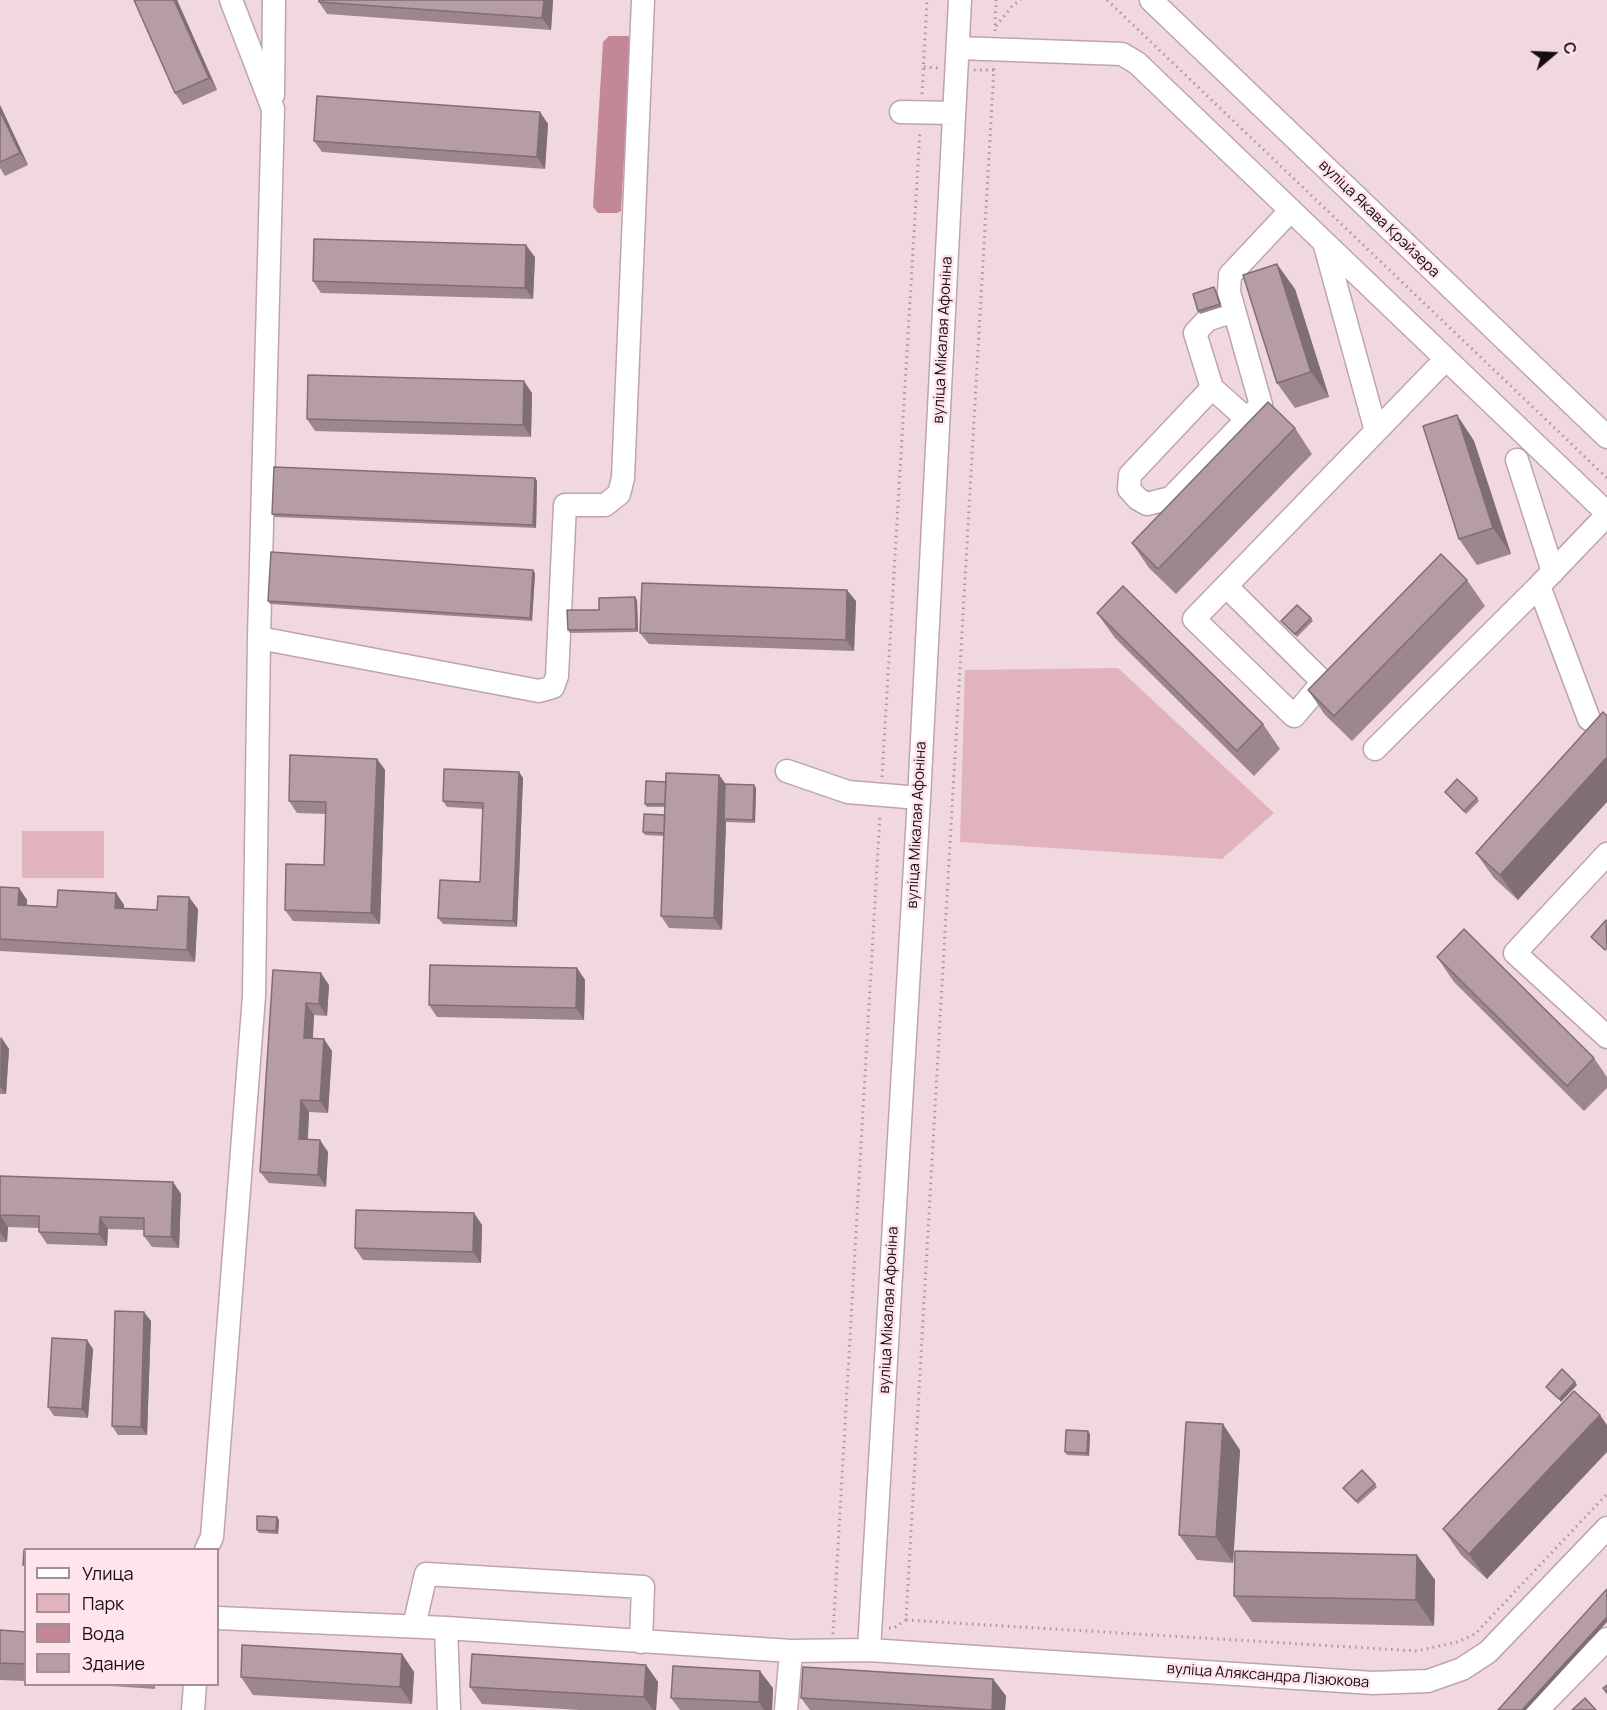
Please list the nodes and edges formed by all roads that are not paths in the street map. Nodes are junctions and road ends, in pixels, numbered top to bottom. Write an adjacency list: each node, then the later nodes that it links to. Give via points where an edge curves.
1 (231, 0): 7 (street)
2 (274, 0): 7 (street)
3 (643, 0): 22 (street, via 623,478 619,494 605,505 565,505 557,676 553,687 539,691)
4 (960, 0): 6 (street, вуліца Мікалая Афоніна)
5 (1151, 0): 17 (street, вуліца Якава Крэйзера)
6 (958, 48): 9 (street, вуліца Мікалая Афоніна); 10 (street, via 995,38 1122,54 1137,63)
7 (273, 109): 22 (street)
8 (911, 112): 9 (street)
9 (954, 113): 26 (street, вуліца Мікалая Афоніна)
10 (1290, 210): 11 (street); 12 (street, via 1230,275)
11 (1324, 242): 13 (street); 16 (street)
12 (1234, 311): 14 (street, via 1207,320 1195,333); 15 (street, via 1261,405)
13 (1446, 359): 16 (street); 19 (street)
14 (1212, 388): 15 (street); 15 (street, via 1130,476 1129,489 1138,499 1147,504 1171,498)
15 (1247, 419)
16 (1376, 431): 21 (street)
17 (1607, 437)
18 (1517, 460): 20 (street)
19 (1607, 514): 20 (street)
20 (1546, 579): 23 (street); 24 (street)
21 (1226, 586): 21 (street, via 1194,619 1294,716 1323,682)
22 (259, 638): 30 (street, via 254,996 212,1537)
23 (1589, 719)
24 (1375, 749)
25 (787, 771): 26 (street, via 848,792)
26 (919, 798): 36 (street, вуліца Мікалая Афоніна)
27 (1607, 854): 28 (street, via 1515,953)
28 (1607, 1037)
29 (1607, 1528): 36 (street, вуліца Аляксандра Лізюкова, via 1488,1652 1462,1669 1428,1682 1373,1683)
30 (207, 1548)
31 (219, 1618): 32 (street, вуліца Аляксандра Лізюкова)
32 (414, 1626): 33 (street, вуліца Аляксандра Лізюкова); 35 (street, via 426,1574 643,1587)
33 (446, 1628): 35 (street, вуліца Аляксандра Лізюкова); 40 (street)
34 (1607, 1639): 42 (street)
35 (641, 1642): 37 (street, вуліца Аляксандра Лізюкова)
36 (869, 1650): 37 (street, вуліца Аляксандра Лізюкова)
37 (791, 1651): 41 (street)
38 (195, 1686): 39 (street)
39 (193, 1710)
40 (449, 1710)
41 (786, 1710)
42 (1537, 1710)

